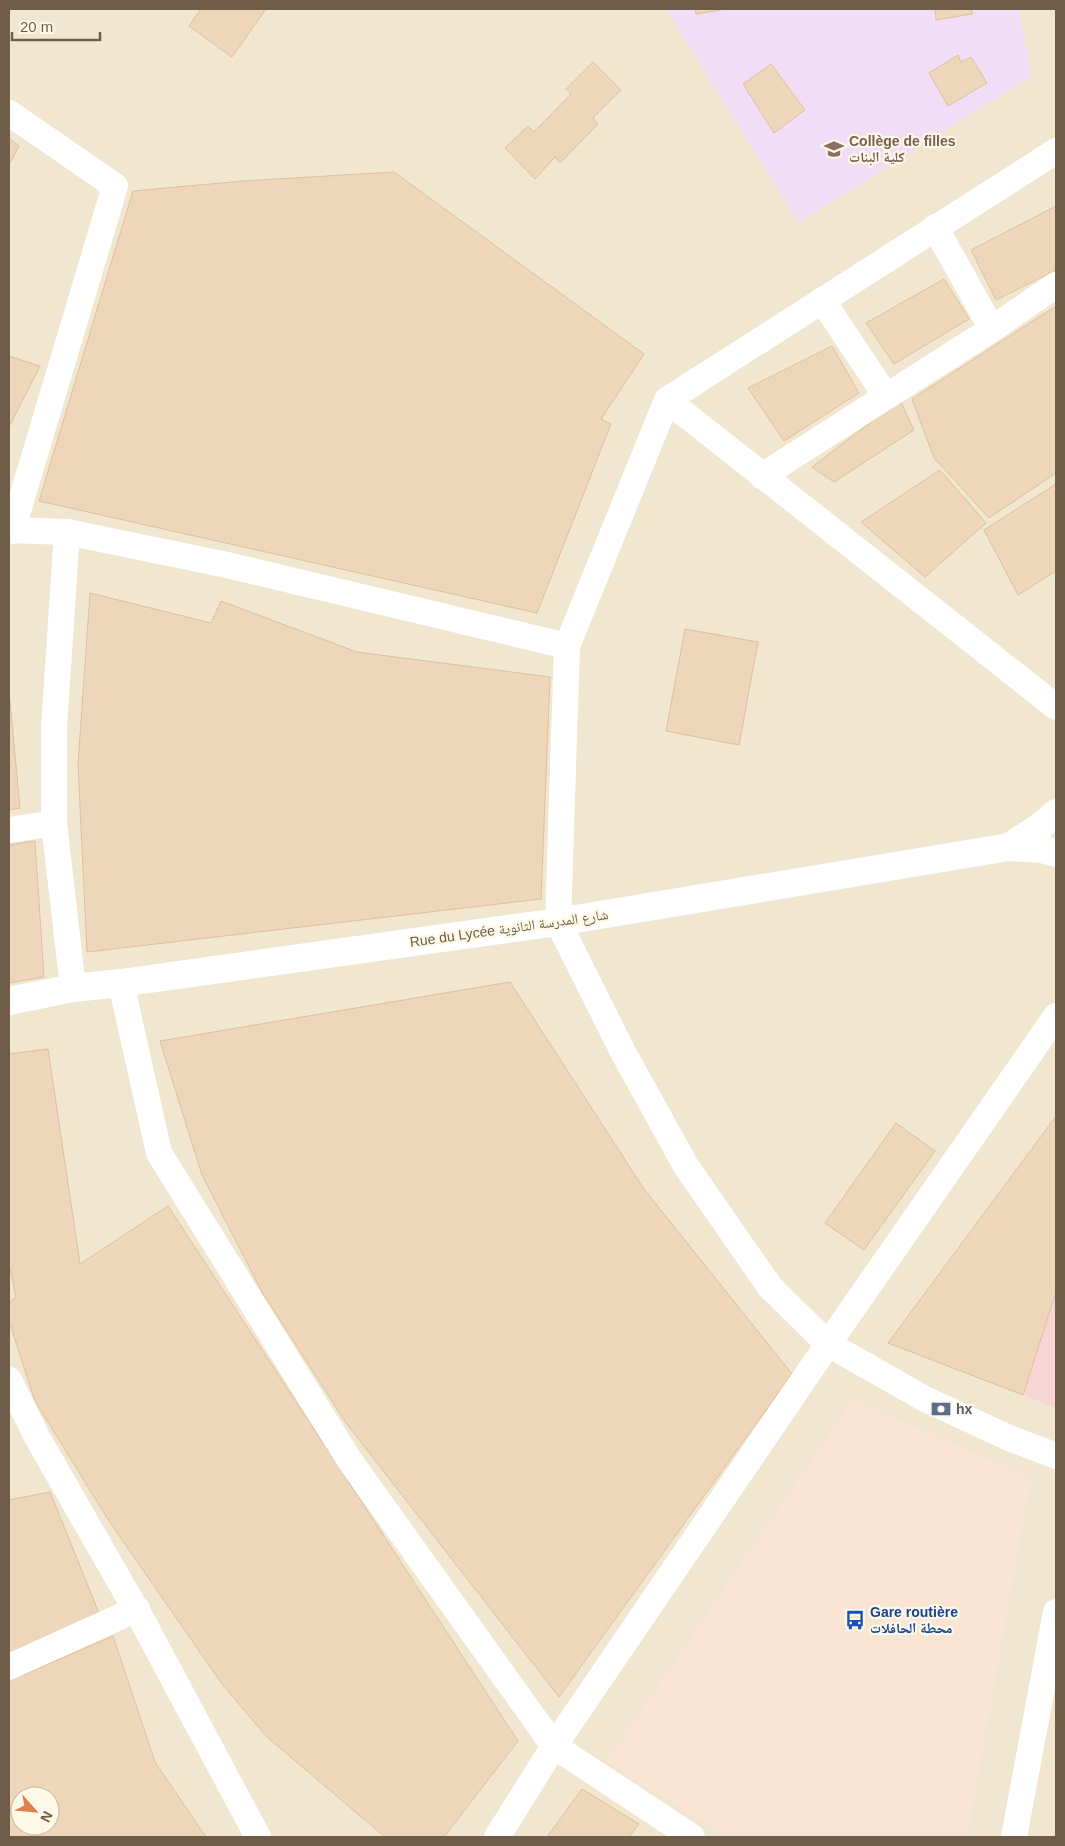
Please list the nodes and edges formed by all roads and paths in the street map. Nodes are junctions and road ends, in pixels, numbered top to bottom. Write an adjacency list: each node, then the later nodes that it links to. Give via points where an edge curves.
1 (9, 113): 10 (street, via 114,186)
2 (1056, 150): 3 (street)
3 (935, 227): 5 (street); 6 (street)
4 (1056, 285): 6 (street)
5 (822, 300): 7 (street); 8 (street)
6 (992, 329): 7 (street)
7 (886, 396): 9 (street)
8 (667, 400): 9 (street); 12 (street)
9 (762, 476): 13 (street)
10 (11, 531): 11 (street)
11 (67, 532): 12 (street, via 227,565); 15 (street, via 54,728)
12 (567, 646): 19 (street)
13 (1056, 706)
14 (1056, 812): 17 (street, Rue du Lycée شارع المدرسة الثانوية)
15 (54, 823): 16 (street); 21 (street)
16 (9, 830)
17 (1009, 847): 18 (street, Rue du Lycée شارع المدرسة الثانوية); 19 (street, Rue du Lycée شارع المدرسة الثانوية)
18 (1056, 853)
19 (558, 922): 20 (street, Rue du Lycée شارع المدرسة الثانوية); 24 (street, via 686,1166 770,1287)
20 (121, 983): 21 (street, Rue du Lycée شارع المدرسة الثانوية); 30 (street, via 159,1153 350,1461)
21 (74, 988): 22 (street, Rue du Lycée شارع المدرسة الثانوية)
22 (9, 1001)
23 (1056, 1016): 24 (street)
24 (828, 1344): 26 (street, via 925,1399); 30 (street)
25 (9, 1380): 27 (street, via 37,1437)
26 (1056, 1456)
27 (137, 1609): 29 (street); 31 (street)
28 (1056, 1612): 34 (street)
29 (9, 1668)
30 (554, 1746): 32 (street); 33 (street)
31 (258, 1837)
32 (498, 1837)
33 (692, 1837)
34 (1014, 1837)

